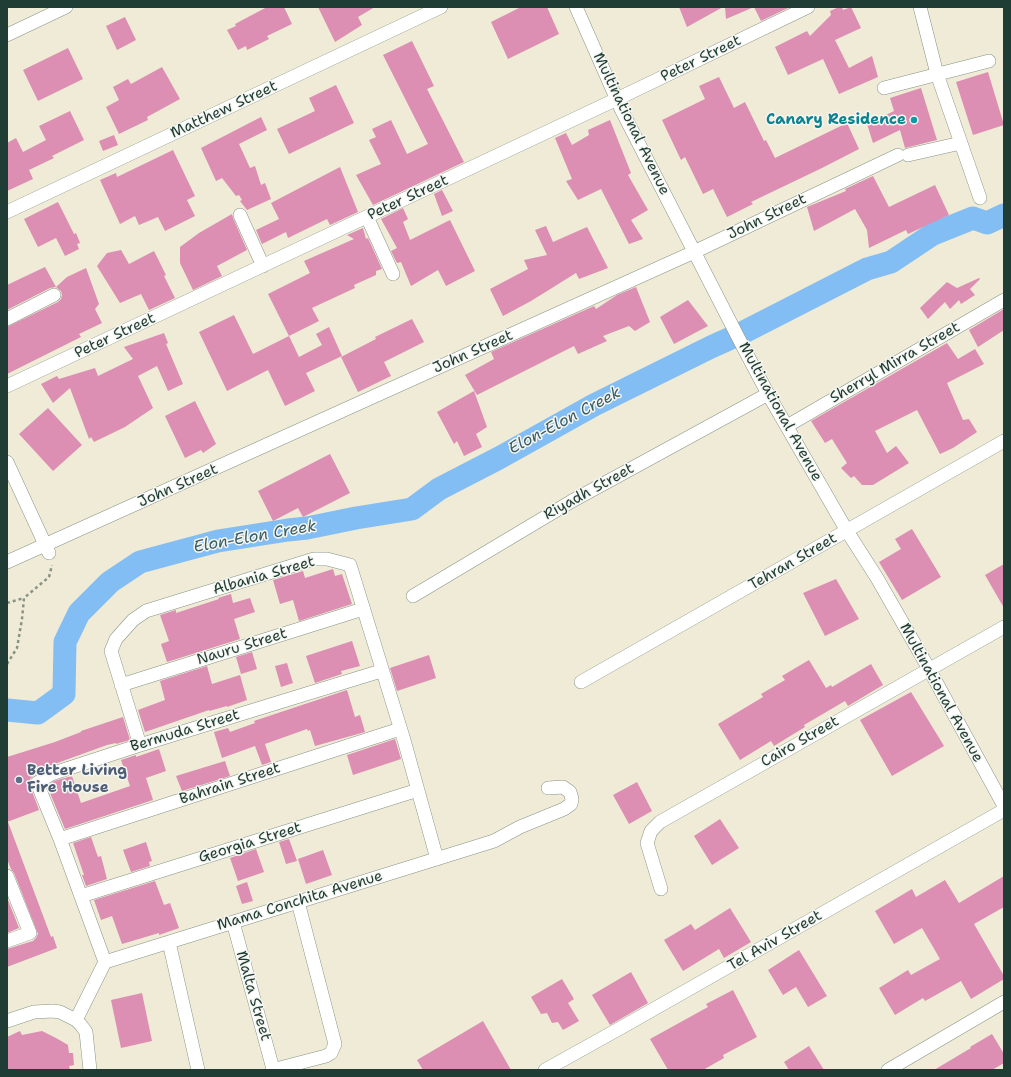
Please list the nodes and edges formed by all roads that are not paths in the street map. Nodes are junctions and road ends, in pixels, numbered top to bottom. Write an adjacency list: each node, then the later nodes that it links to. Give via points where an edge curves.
1 (66, 7): 6 (street)
2 (441, 7): 13 (street, Matthew Street)
3 (576, 7): 10 (street, Multinational Avenue)
4 (808, 7): 10 (street, Peter Street)
5 (920, 7): 8 (street)
6 (7, 35)
7 (990, 61): 8 (street)
8 (937, 74): 9 (street); 11 (street)
9 (884, 88)
10 (617, 99): 15 (street, Peter Street); 16 (street, Multinational Avenue)
11 (961, 143): 12 (street); 16 (street, John Street, via 903,155)
12 (980, 198)
13 (7, 212)
14 (240, 215): 17 (street)
15 (366, 217): 17 (street, Peter Street); 18 (street)
16 (694, 252): 23 (street, Multinational Avenue); 28 (street, John Street)
17 (263, 266): 22 (street, Peter Street)
18 (394, 274)
19 (54, 295): 21 (street)
20 (1004, 300): 24 (street, Sherryl Mirra Street)
21 (7, 318)
22 (7, 386)
23 (768, 394): 24 (street, Multinational Avenue); 30 (street, Riyadh Street, via 572,501)
24 (787, 426): 27 (street, Multinational Avenue)
25 (1004, 441): 27 (street, Tehran Street)
26 (7, 462): 28 (street)
27 (847, 531): 33 (street, Multinational Avenue); 35 (street, Tehran Street)
28 (48, 549): 29 (street, John Street)
29 (7, 562)
30 (413, 596)
31 (363, 609): 34 (street, Albania Street); 36 (street, Nauru Street); 36 (street, Albania Street, via 350,565 328,559 314,559 154,608 133,620 116,639 111,651)
32 (1004, 627): 33 (street, Cairo Street)
33 (929, 669): 41 (street, Multinational Avenue); 46 (street, Cairo Street, via 660,822 651,831 647,843)
34 (381, 670): 37 (street, Albania Street); 38 (street, Bermuda Street)
35 (582, 682)
36 (121, 685): 38 (street, Albania Street)
37 (400, 729): 40 (street, Albania Street); 43 (street, Bahrain Street)
38 (140, 744): 43 (street, Bermuda Street, via 51,774 37,783)
39 (548, 788): 44 (street, Mama Conchita Avenue, via 563,788 570,792 570,804 494,841)
40 (418, 790): 44 (street, Albania Street); 47 (street, Georgia Street)
41 (1004, 806)
42 (1004, 810): 59 (street, Tel Aviv Street)
43 (60, 839): 47 (street, Bermuda Street)
44 (437, 859): 48 (street, Mama Conchita Avenue)
45 (8, 882): 50 (street, via 30,933)
46 (661, 889)
47 (81, 896): 52 (street, Bermuda Street)
48 (298, 902): 49 (street, Mama Conchita Avenue); 58 (street, via 336,1044 326,1056)
49 (233, 922): 51 (street, Mama Conchita Avenue); 58 (street, Malta Street)
50 (7, 941)
51 (169, 942): 52 (street, Mama Conchita Avenue); 57 (street)
52 (105, 962): 54 (street)
53 (1004, 1002): 60 (street)
54 (76, 1020): 55 (street, via 53,1011 34,1012); 56 (street, via 86,1032)
55 (7, 1021)
56 (90, 1070)
57 (198, 1070)
58 (273, 1070)
59 (545, 1070)
60 (888, 1070)

